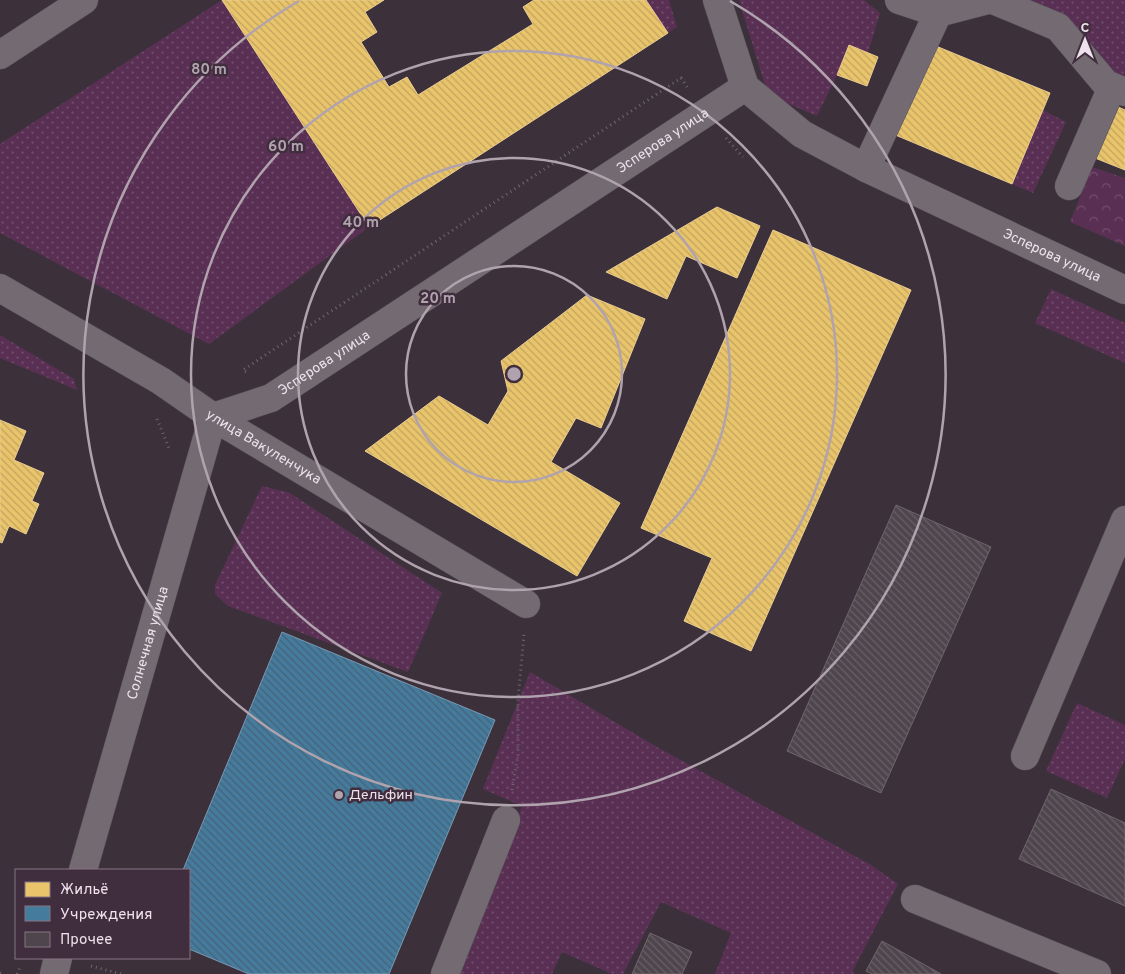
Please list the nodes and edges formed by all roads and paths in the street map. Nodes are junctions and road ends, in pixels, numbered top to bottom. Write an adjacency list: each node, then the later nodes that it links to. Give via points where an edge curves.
1 (84, 0): 7 (street)
2 (717, 0): 8 (street)
3 (899, 0): 6 (street)
4 (988, 0): 6 (street)
5 (993, 0): 9 (street, via 1058,27 1106,84)
6 (938, 13): 10 (street)
7 (0, 55)
8 (745, 88): 10 (street, Эсперова улица, via 802,134); 14 (street, Эсперова улица, via 271,398)
9 (1118, 89): 11 (street)
10 (866, 168): 13 (street, Эсперова улица)
11 (1069, 186)
12 (0, 288): 14 (street, улица Вакуленчука, via 161,380)
13 (1125, 290)
14 (213, 416): 16 (street, улица Вакуленчука); 19 (street, Солнечная улица)
15 (1125, 520): 17 (street)
16 (526, 604): 18 (path, via 518,700 518,755)
17 (1025, 756)
18 (506, 820): 25 (street)
19 (83, 869)
20 (915, 899): 26 (street)
21 (58, 959): 23 (street)
22 (91, 966): 24 (path)
23 (54, 974)
24 (121, 974)
25 (445, 974)
26 (1096, 974)

